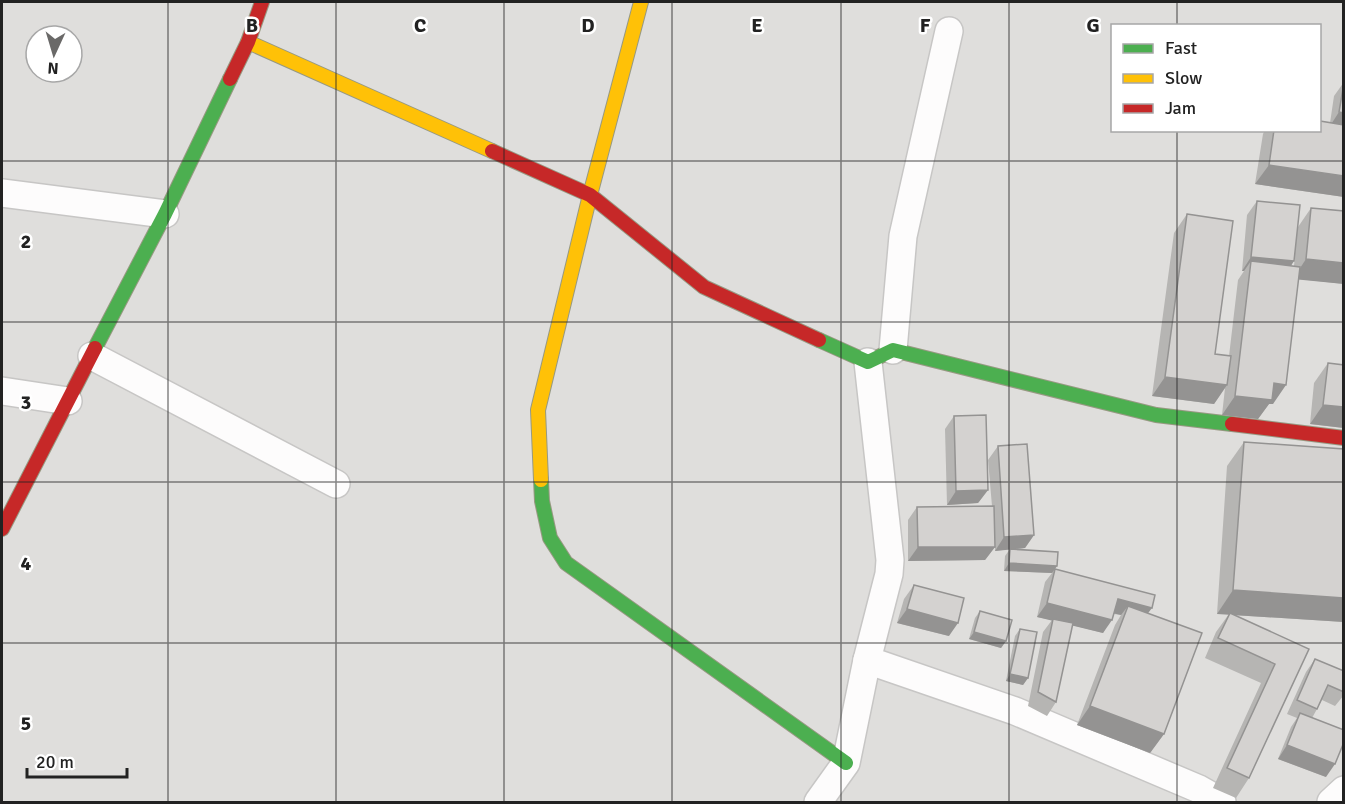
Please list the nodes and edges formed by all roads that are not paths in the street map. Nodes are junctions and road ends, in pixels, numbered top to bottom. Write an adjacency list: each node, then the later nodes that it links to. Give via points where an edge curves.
1 (262, 2): 4 (street)
2 (641, 2): 6 (street)
3 (949, 31): 8 (street, via 903,236)
4 (248, 42): 6 (street); 7 (street)
5 (2, 193): 7 (street)
6 (590, 195): 10 (street, via 704,287); 17 (street, via 538,410 542,501 550,538 566,563)
7 (165, 214): 9 (street)
8 (893, 350): 10 (street); 13 (street, via 1156,415)
9 (92, 356): 12 (street); 14 (street)
10 (868, 362): 16 (street, via 890,560)
11 (2, 391): 12 (street)
12 (68, 401): 15 (street)
13 (1344, 438)
14 (336, 484)
15 (2, 529)
16 (867, 660): 17 (street); 20 (street, via 1015,711)
17 (846, 763): 19 (street)
18 (1344, 790): 21 (street)
19 (818, 802)
20 (1222, 802)
21 (1331, 802)

